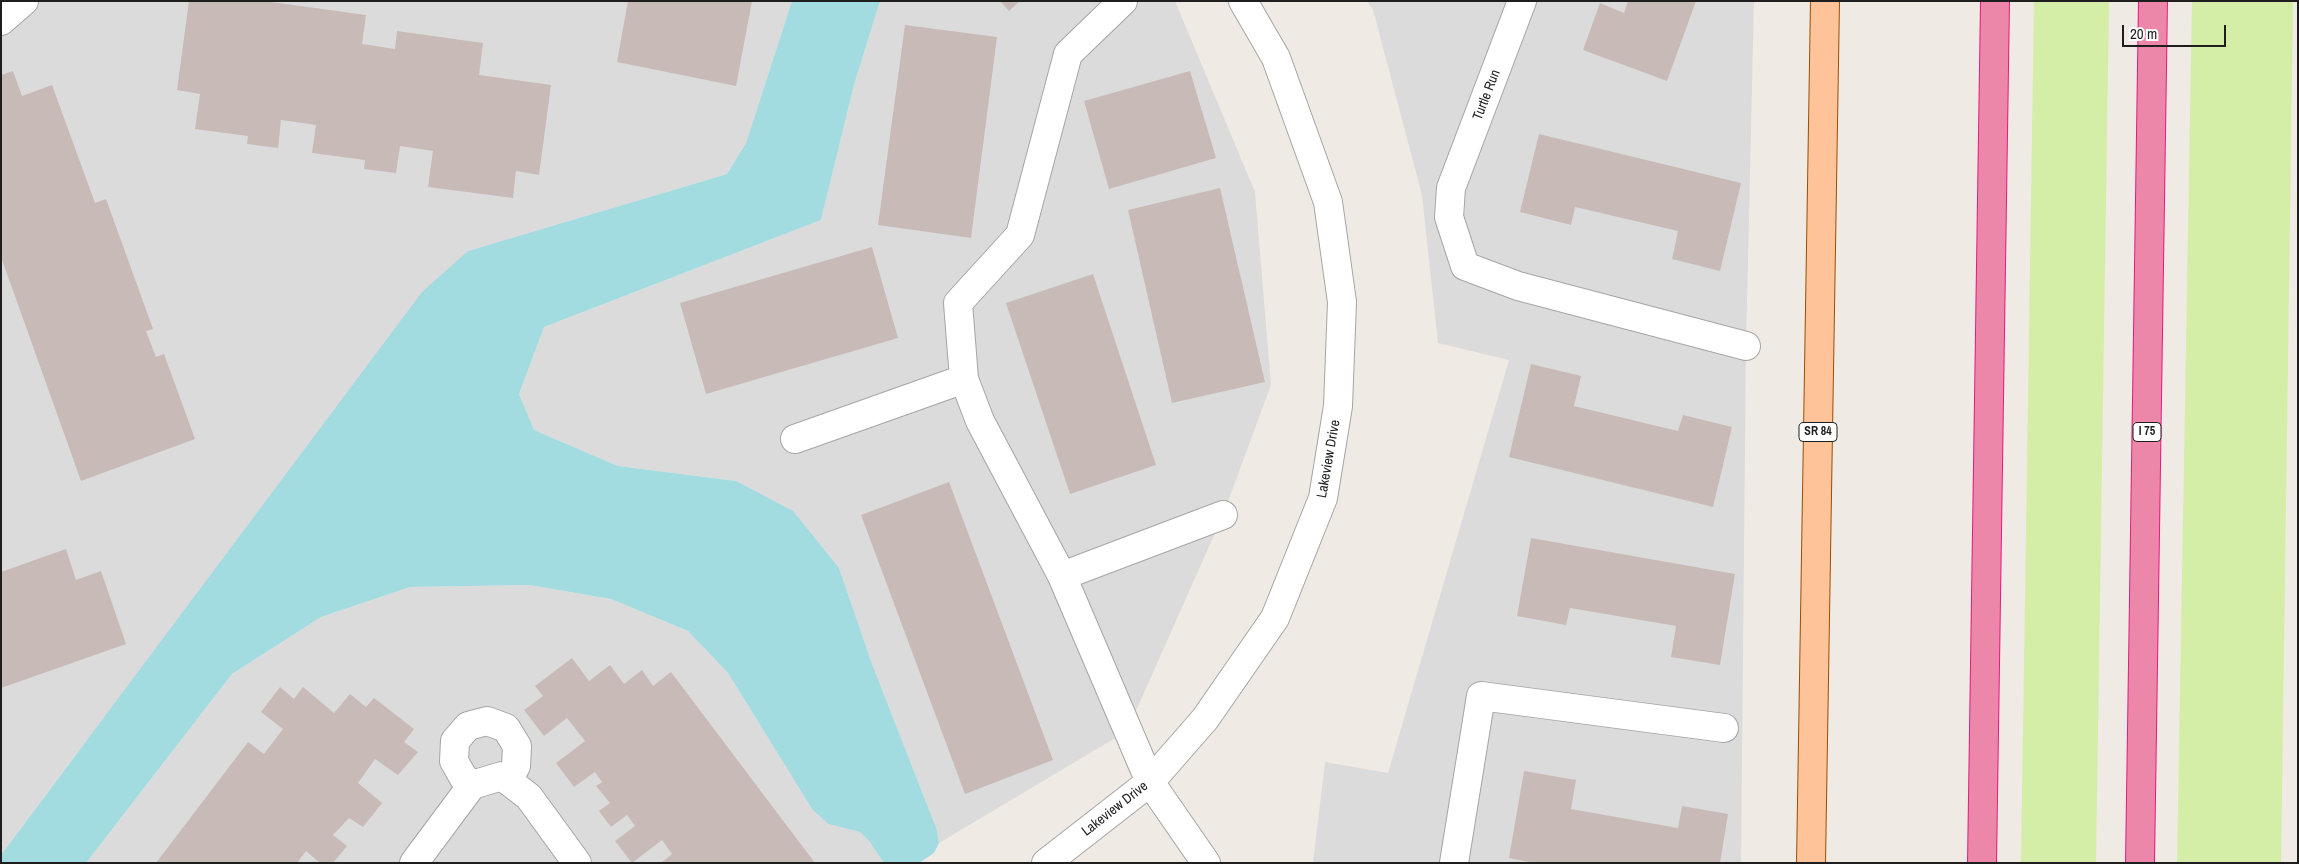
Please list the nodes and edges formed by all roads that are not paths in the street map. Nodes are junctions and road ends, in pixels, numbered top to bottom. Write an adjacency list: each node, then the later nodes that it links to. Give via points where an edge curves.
1 (24, 1): 8 (street)
2 (1123, 1): 10 (street, via 1068,54 1020,235 958,303)
3 (1243, 1): 16 (street, Lakeview Drive, via 1276,58 1328,202 1342,302 1338,406 1323,498 1275,618 1205,719)
4 (1522, 1): 9 (street, Turtle Run, via 1451,188 1449,217 1465,266 1518,286)
5 (1825, 1): 23 (main road, SR 84)
6 (1995, 1): 24 (highway)
7 (2153, 1): 25 (highway, I 75)
8 (1, 21)
9 (1746, 346)
10 (964, 379): 11 (street); 13 (street, via 980,421)
11 (795, 439)
12 (1223, 514): 13 (street)
13 (1062, 576): 16 (street)
14 (1724, 728): 22 (street, via 1481,696)
15 (508, 781): 17 (street, via 502,776); 17 (street, via 516,766 517,746 506,728 487,721 468,726 455,741 454,761); 19 (street, via 529,797)
16 (1150, 782): 20 (street, Lakeview Drive); 21 (street)
17 (472, 785): 18 (street)
18 (414, 863)
19 (577, 863)
20 (1046, 863)
21 (1206, 863)
22 (1454, 863)
23 (1811, 863)
24 (1982, 863)
25 (2140, 863)

